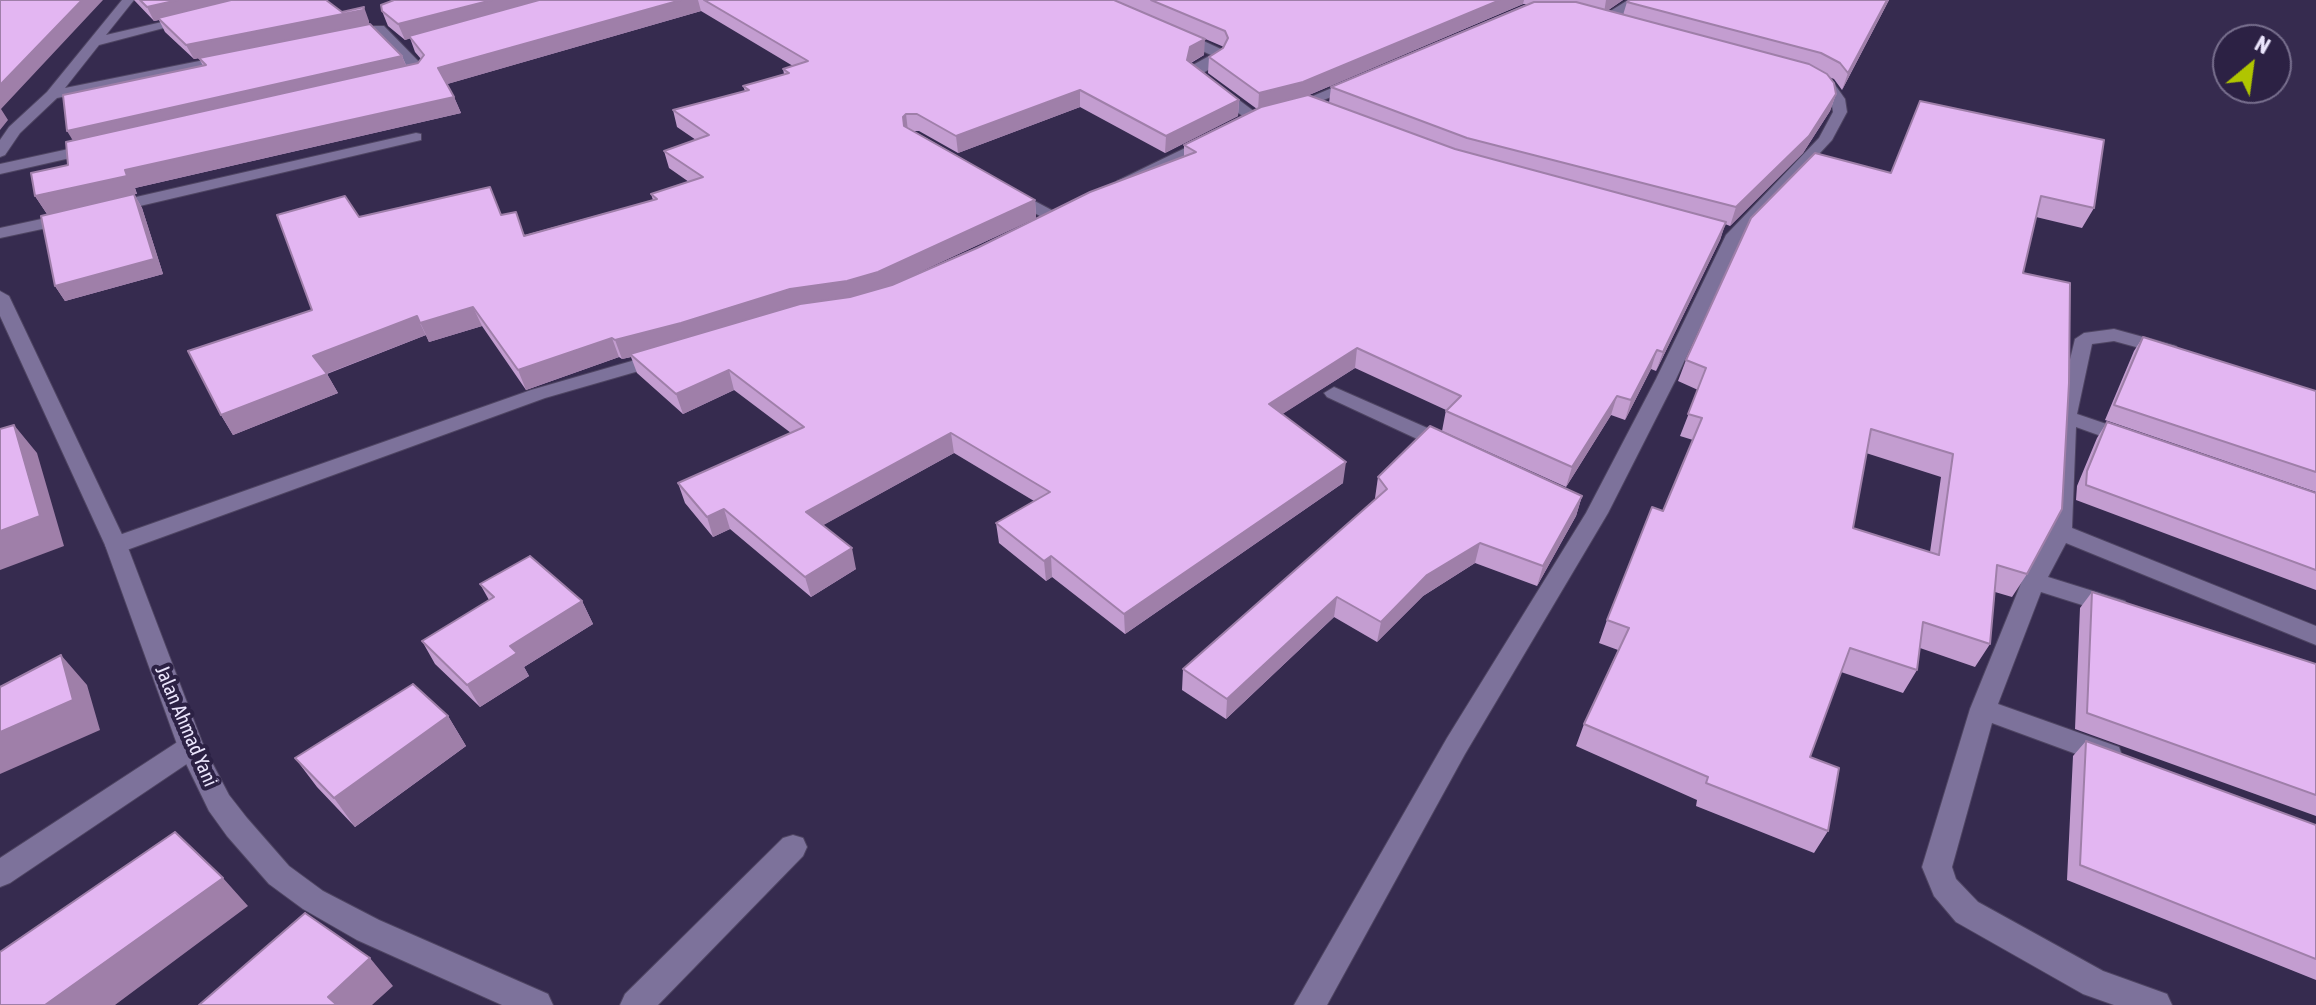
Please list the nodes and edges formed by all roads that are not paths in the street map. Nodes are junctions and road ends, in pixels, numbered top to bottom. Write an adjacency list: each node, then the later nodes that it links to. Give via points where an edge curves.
1 (128, 0): 9 (street)
2 (1636, 0): 5 (street)
3 (1573, 11): 5 (street)
4 (213, 14): 9 (street)
5 (1606, 20): 8 (street)
6 (373, 25): 13 (street, via 409,46 420,71)
7 (1157, 25): 17 (street, via 1218,53 1196,74)
8 (1635, 28)
9 (91, 43): 14 (street)
10 (239, 57): 14 (street)
11 (1798, 72): 46 (street, via 1828,85 1840,112 1810,158 1727,233 1666,379)
12 (1375, 74): 15 (street)
13 (386, 82)
14 (52, 95): 18 (street)
15 (1308, 104): 16 (street); 17 (street)
16 (1333, 115)
17 (1242, 124): 24 (street)
18 (7, 131): 21 (street)
19 (416, 137): 26 (street)
20 (104, 146): 22 (street)
21 (0, 152)
22 (0, 169)
23 (1002, 188): 25 (street)
24 (1109, 189)
25 (1053, 217)
26 (0, 233)
27 (0, 296): 35 (street, Jalan Ahmad Yani)
28 (681, 353): 35 (street, via 538,394)
29 (2187, 356): 31 (street, via 2114,335 2084,339)
30 (1334, 393): 33 (street)
31 (2066, 417): 32 (street); 34 (street)
32 (2154, 447)
33 (1474, 458)
34 (2061, 532): 36 (street); 38 (street)
35 (116, 545): 40 (street, Jalan Ahmad Yani)
36 (2034, 581): 37 (street); 39 (street)
37 (2138, 614)
38 (2316, 636)
39 (1983, 709): 41 (street); 47 (street, via 1939,854 1944,887 1967,912 2082,976)
40 (191, 747): 43 (street); 44 (street, Jalan Ahmad Yani, via 219,803 279,875 368,930)
41 (2128, 762)
42 (793, 847): 45 (street)
43 (0, 874)
44 (537, 1005)
45 (636, 1005)
46 (1310, 1005)
47 (2156, 1005)

